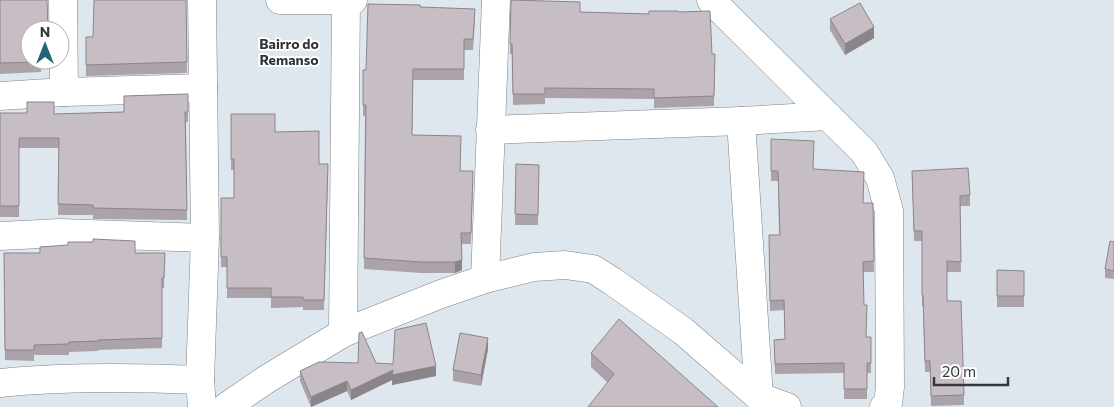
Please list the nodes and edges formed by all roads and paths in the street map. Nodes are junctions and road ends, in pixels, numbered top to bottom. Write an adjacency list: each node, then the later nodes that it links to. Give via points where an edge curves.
1 (63, 0): 9 (street)
2 (202, 0): 8 (street)
3 (280, 0): 4 (street)
4 (346, 0): 5 (street); 17 (street)
5 (353, 0)
6 (496, 0): 13 (street)
7 (711, 0): 11 (street)
8 (203, 88): 9 (street); 15 (street)
9 (64, 92): 10 (street)
10 (0, 96)
11 (828, 116): 12 (street); 24 (street, via 864,152 880,178 889,211 890,387)
12 (741, 121): 13 (street); 20 (street)
13 (490, 130): 16 (street)
14 (0, 236): 15 (street, via 60,233)
15 (205, 238): 18 (street)
16 (485, 279): 17 (street); 20 (street, via 565,265 593,270 683,331)
17 (343, 333): 22 (street)
18 (200, 380): 19 (street, via 115,376); 21 (street)
19 (0, 383)
20 (759, 397): 23 (street)
21 (202, 407)
22 (226, 407)
23 (787, 407)
24 (884, 407)

